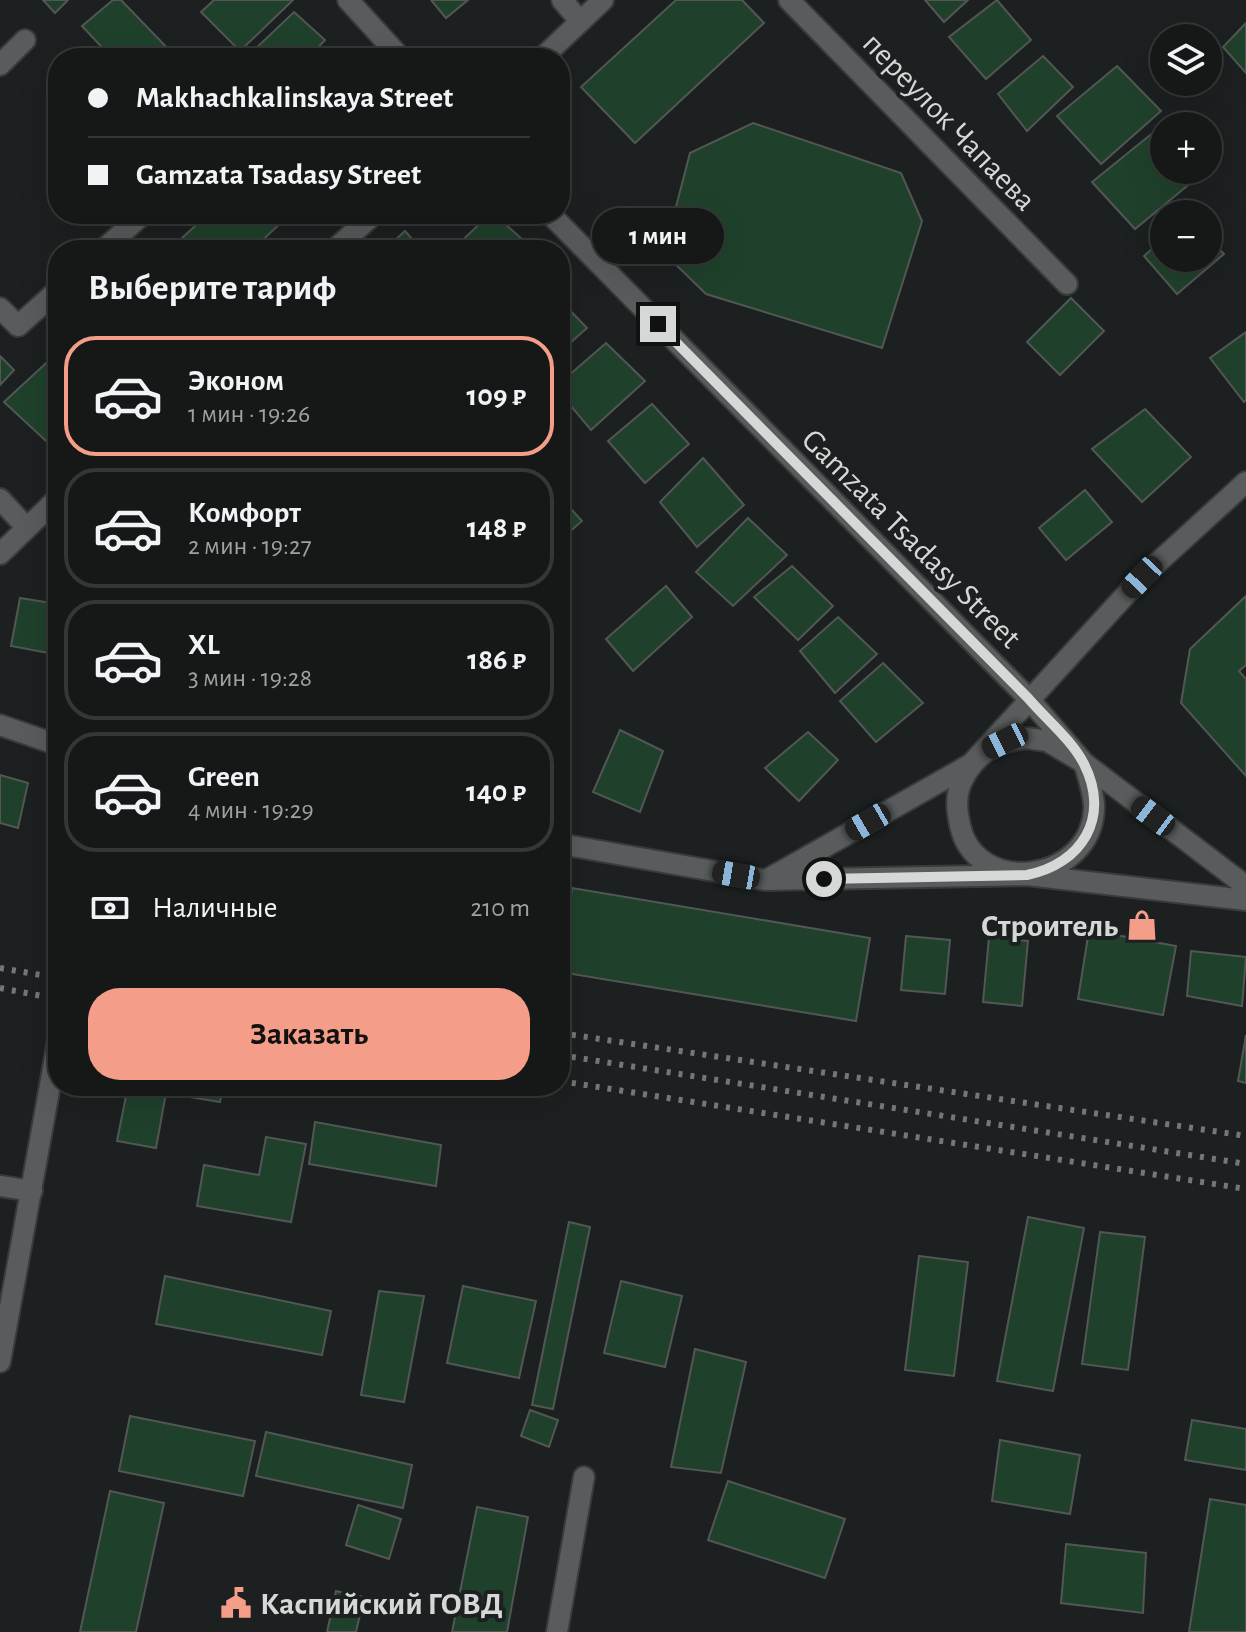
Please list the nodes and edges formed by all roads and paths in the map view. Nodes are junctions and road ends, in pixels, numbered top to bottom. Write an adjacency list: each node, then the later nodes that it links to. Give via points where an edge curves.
1 (348, 0): 7 (street)
2 (562, 0): 5 (street)
3 (603, 0): 5 (street)
4 (789, 0): 15 (street, переулок Чапаева)
5 (580, 21): 8 (street)
6 (25, 40): 9 (street)
7 (392, 48)
8 (552, 48)
9 (0, 65)
10 (132, 224): 13 (street)
11 (363, 224): 14 (street)
12 (560, 224): 23 (street, Gamzata Tsadasy Street)
13 (114, 240)
14 (345, 240)
15 (1067, 284)
16 (48, 299): 17 (street, via 18,326)
17 (0, 308)
18 (1246, 482): 23 (street, via 1142,577)
19 (0, 499): 21 (street)
20 (48, 507): 21 (street)
21 (26, 527): 22 (street)
22 (0, 554)
23 (1028, 698): 26 (street, Gamzata Tsadasy Street); 27 (street)
24 (0, 725): 25 (street)
25 (48, 742)
26 (1084, 763): 27 (street, via 1047,741 1026,738 1005,741); 29 (street, via 1094,805 1082,845 1067,861); 31 (street, Gamzata Tsadasy Street)
27 (971, 764): 29 (street, via 956,805 969,847 1005,872); 30 (street)
28 (570, 846): 30 (street)
29 (1027, 875): 30 (street); 32 (street)
30 (765, 880)
31 (1246, 886)
32 (1246, 900)
33 (48, 1096): 35 (street)
34 (0, 1186): 35 (street)
35 (32, 1191): 36 (street)
36 (0, 1362)
37 (584, 1477): 38 (street)
38 (557, 1632)

